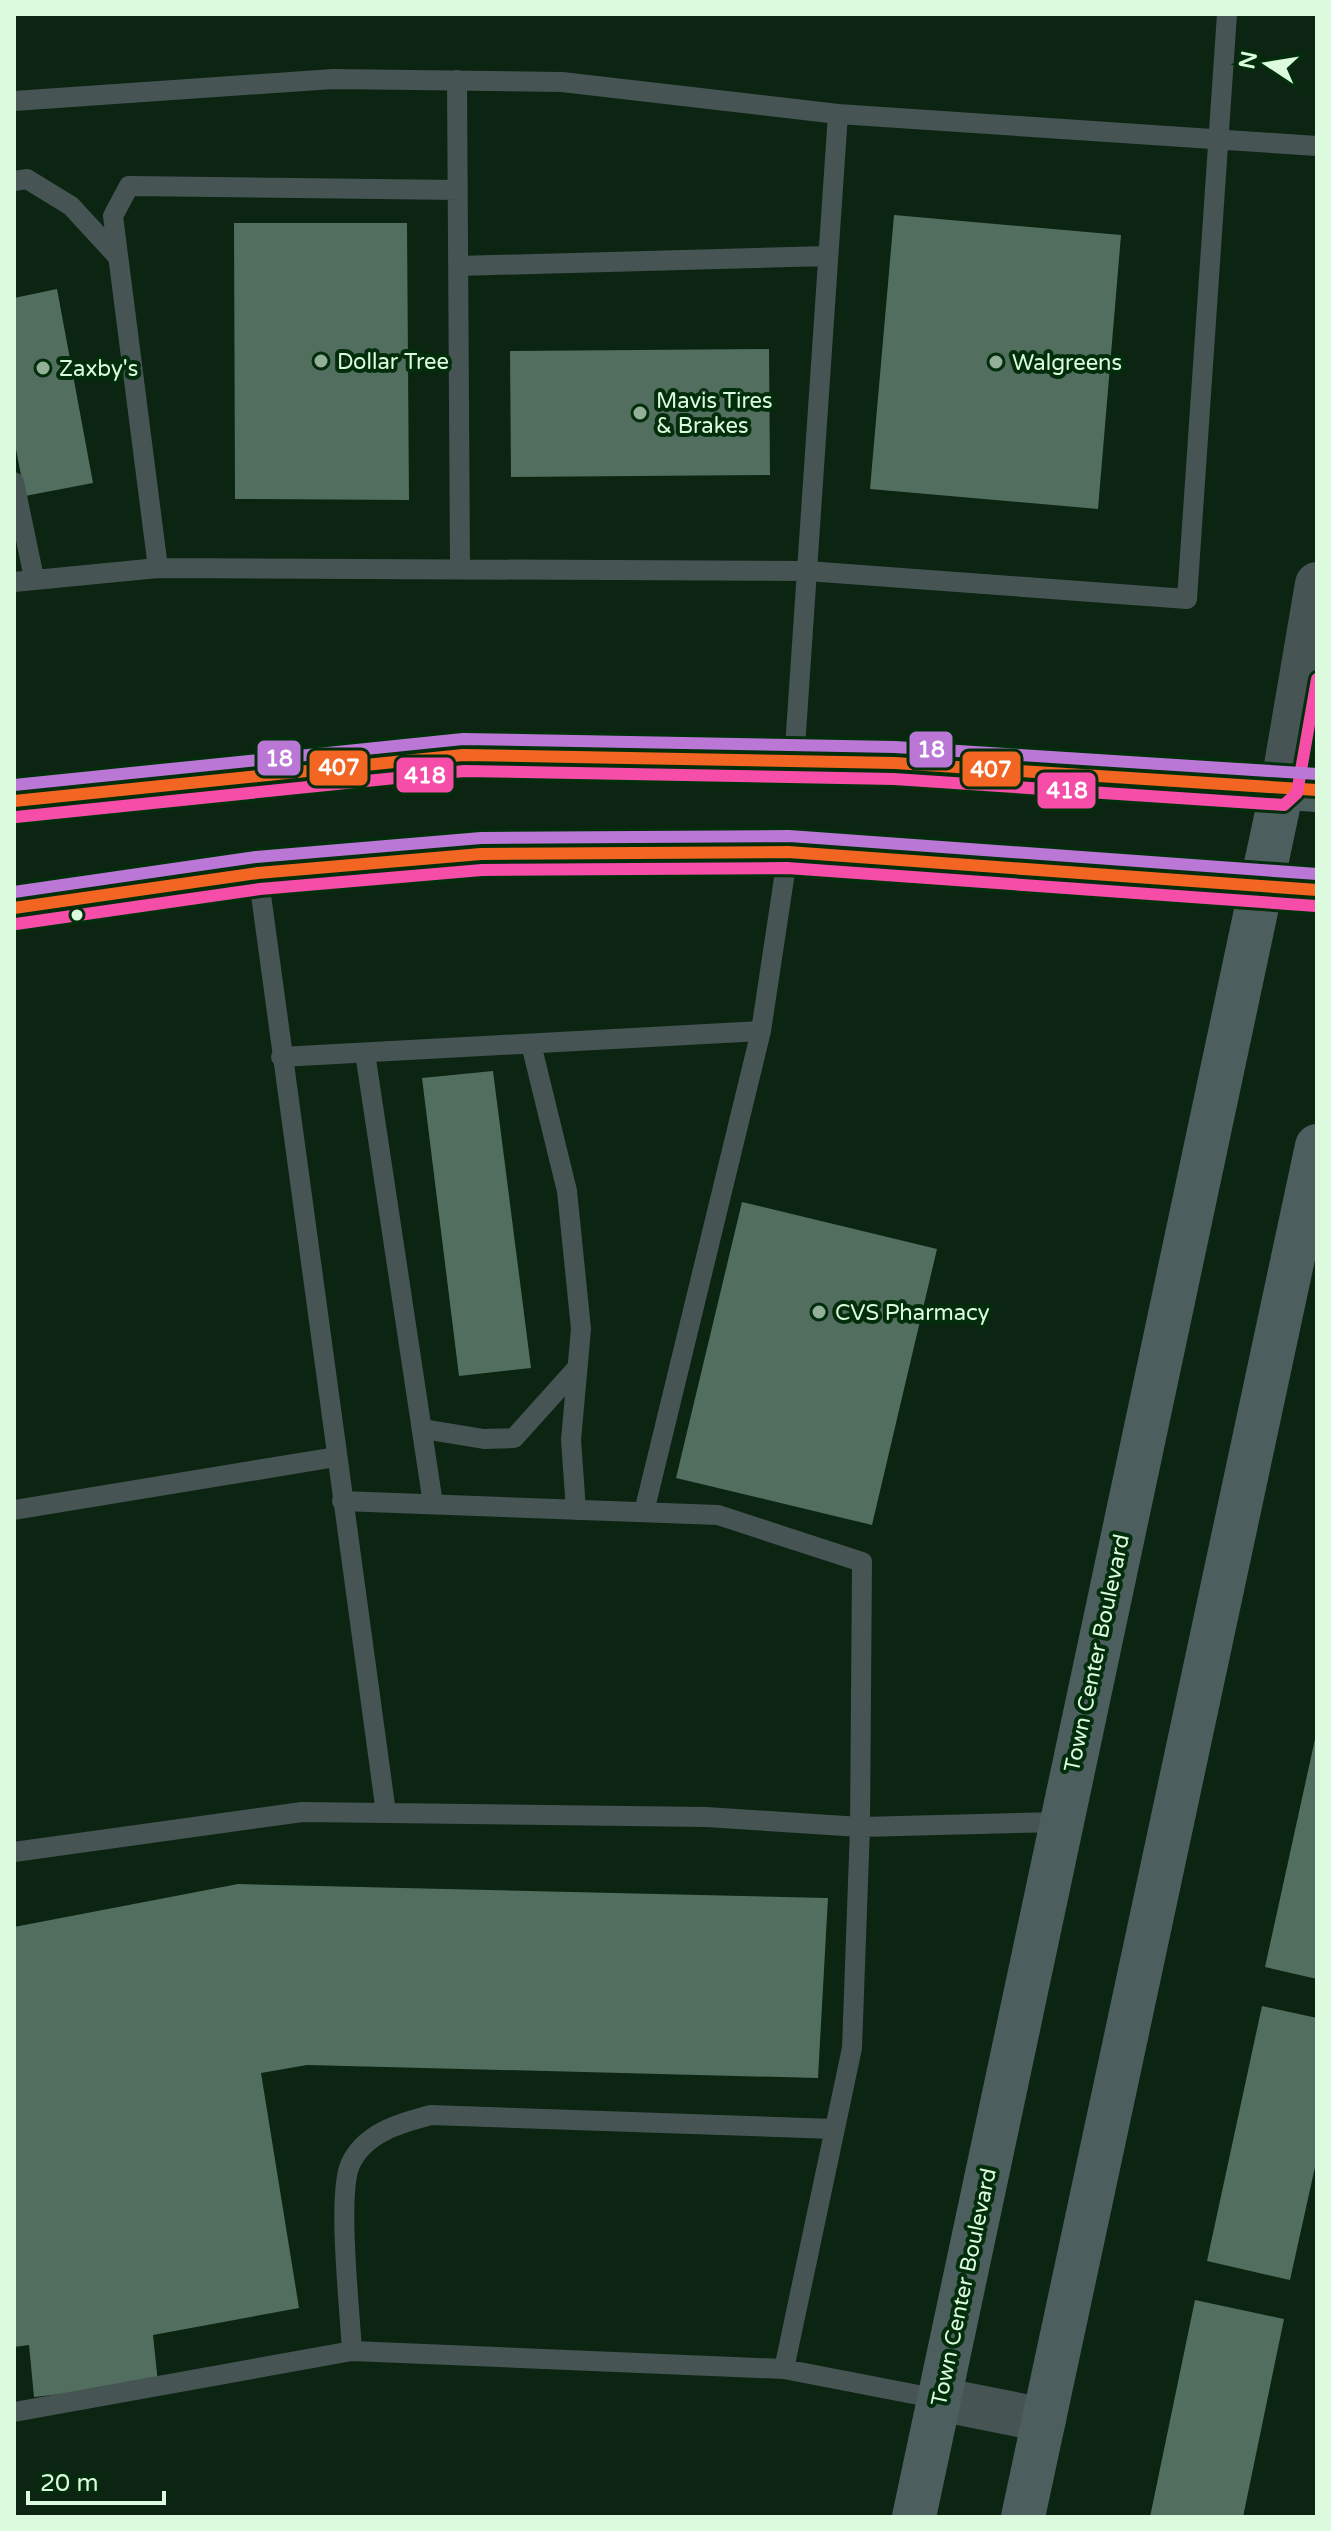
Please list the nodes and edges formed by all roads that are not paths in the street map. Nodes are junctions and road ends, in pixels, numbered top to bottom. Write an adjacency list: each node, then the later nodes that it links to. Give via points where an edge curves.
1 (1227, 14): 5 (lane)
2 (457, 80): 3 (lane, via 333,79); 4 (lane, via 562,82); 8 (lane)
3 (14, 101)
4 (838, 114): 5 (lane); 9 (lane)
5 (1217, 140): 6 (lane); 15 (lane, via 1187,599)
6 (1317, 146)
7 (14, 181): 10 (lane, via 27,179 71,206)
8 (458, 190): 10 (lane, via 129,186 113,216); 11 (lane)
9 (828, 256): 11 (lane); 15 (lane)
10 (118, 257): 13 (lane)
11 (458, 266): 14 (lane)
12 (14, 482): 16 (lane)
13 (158, 568): 14 (lane); 16 (lane)
14 (460, 569): 15 (lane)
15 (807, 571): 18 (lane)
16 (24, 580)
17 (1317, 584): 19 (street)
18 (794, 762): 19 (main road, via 895,763); 20 (main road, via 463,755)
19 (1300, 789): 23 (main road, Town Center Boulevard)
20 (14, 801)
21 (788, 852): 22 (main road, via 481,854); 23 (main road); 26 (lane)
22 (258, 873): 25 (main road); 29 (lane)
23 (1260, 884): 24 (main road); 40 (main road, Town Center Boulevard)
24 (1317, 890)
25 (14, 908)
26 (761, 1031): 27 (lane); 38 (lane)
27 (531, 1044): 28 (lane); 31 (lane, via 567,1191 581,1329)
28 (365, 1053): 29 (lane); 32 (lane)
29 (281, 1057): 33 (lane)
30 (1317, 1146): 48 (main road)
31 (577, 1368): 32 (lane, via 514,1438); 37 (lane, via 571,1440)
32 (423, 1429): 35 (lane)
33 (336, 1457): 34 (lane); 36 (lane)
34 (342, 1501): 35 (lane); 39 (lane)
35 (433, 1504): 37 (lane)
36 (14, 1510)
37 (576, 1510): 38 (lane)
38 (644, 1512): 41 (lane, via 718,1515 862,1562)
39 (386, 1813): 41 (lane, via 706,1817); 42 (lane, via 302,1812)
40 (1060, 1822): 41 (lane); 46 (main road, Town Center Boulevard)
41 (860, 1827): 43 (lane, via 852,2048)
42 (14, 1852)
43 (834, 2129): 44 (lane, via 431,2115 397,2124 372,2137 350,2165 344,2198); 45 (lane)
44 (352, 2351): 45 (lane); 47 (lane)
45 (784, 2369): 46 (lane)
46 (939, 2399): 48 (street); 49 (main road, Town Center Boulevard)
47 (14, 2412)
48 (1044, 2420): 50 (main road)
49 (914, 2517)
50 (1023, 2517)

